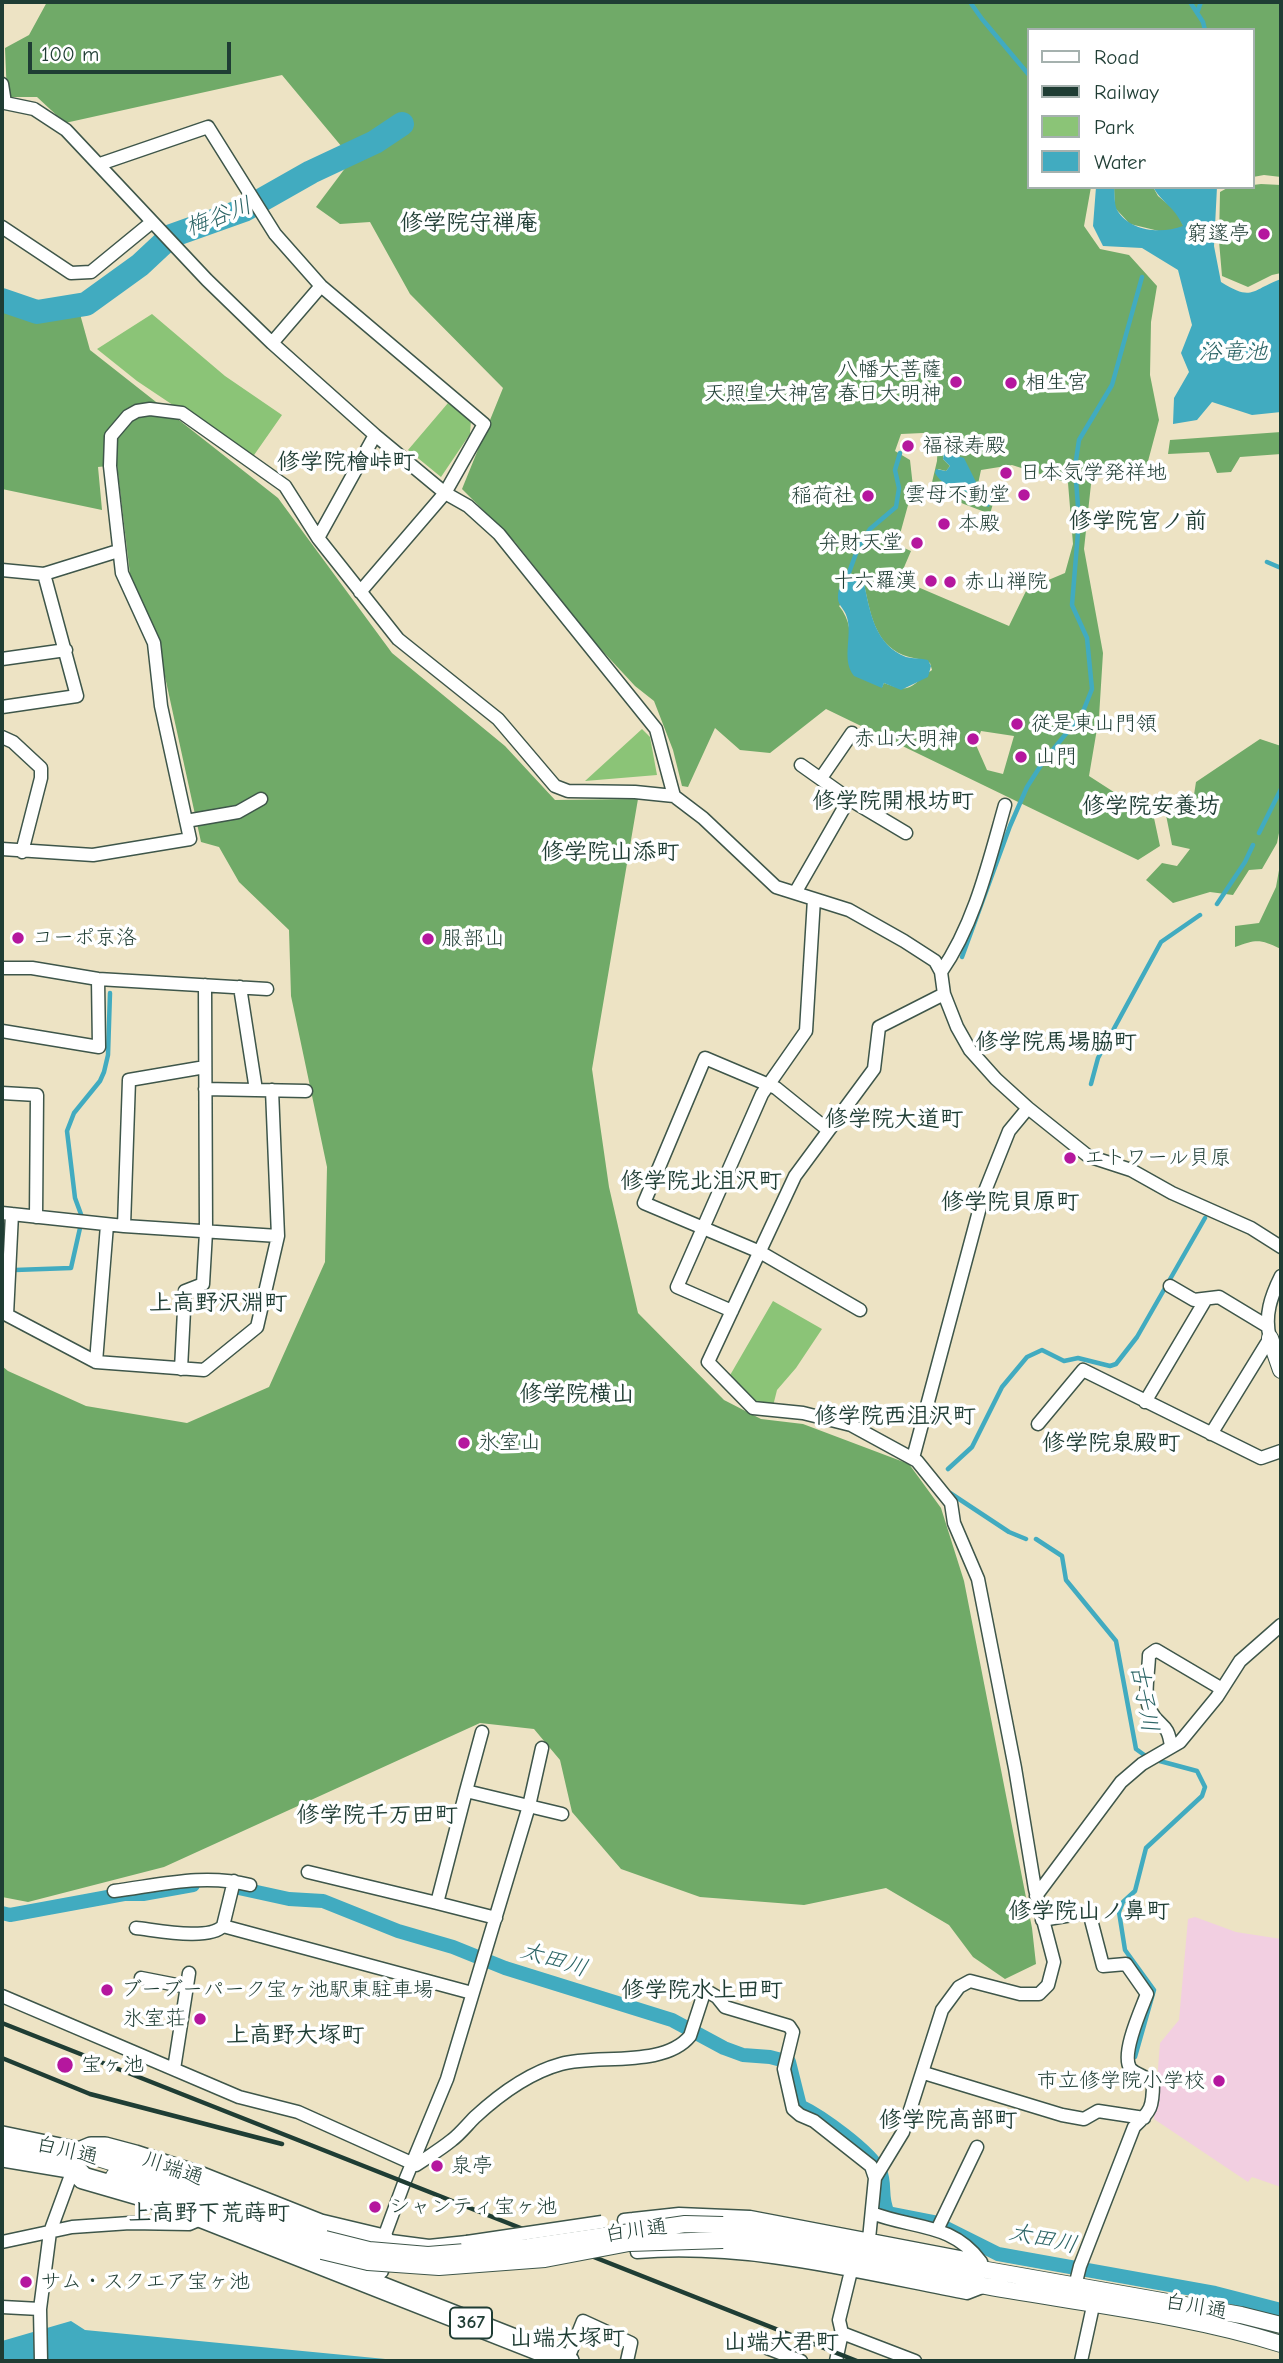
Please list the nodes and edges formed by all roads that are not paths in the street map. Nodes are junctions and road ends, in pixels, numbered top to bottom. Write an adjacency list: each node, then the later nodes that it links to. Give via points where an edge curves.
1 (2, 84): 2 (street)
2 (3, 104): 3 (street, via 34,108 66,130)
3 (100, 164): 4 (street); 6 (street, via 208,127 275,234)
4 (152, 222): 5 (street, via 91,272 71,273); 7 (street)
5 (2, 227)
6 (321, 285): 7 (street); 9 (street, via 484,424)
7 (272, 343): 8 (street)
8 (375, 435): 9 (street); 10 (street)
9 (445, 493): 14 (street); 22 (street, via 468,506 499,534 656,729)
10 (318, 538): 11 (street, via 285,486 182,413 150,409 128,416 111,436); 14 (street)
11 (118, 551): 13 (street); 26 (street, via 122,573 154,643 161,706)
12 (2, 570): 13 (street)
13 (44, 574): 15 (street)
14 (360, 592): 22 (street, via 398,639 498,719 555,786 568,791)
15 (66, 649): 16 (street); 17 (street, via 78,696)
16 (2, 659)
17 (2, 707)
18 (852, 733): 21 (street)
19 (2, 737): 29 (street, via 41,768)
20 (801, 765): 21 (street)
21 (821, 778): 24 (street)
22 (674, 796): 30 (street, via 767,880)
23 (261, 799): 26 (street, via 238,812)
24 (849, 799): 27 (street); 30 (street)
25 (1005, 805): 33 (street, via 962,936)
26 (187, 821): 29 (street, via 190,839 93,855)
27 (906, 833)
28 (2, 849): 29 (street)
29 (22, 852)
30 (795, 894): 31 (street)
31 (814, 899): 33 (street, via 875,924 935,961); 41 (street, via 806,1031)
32 (2, 968): 34 (street, via 33,968)
33 (941, 972): 38 (street)
34 (98, 979): 35 (street); 39 (street, via 99,1046)
35 (205, 985): 36 (street); 40 (street)
36 (240, 987): 37 (street); 43 (street)
37 (267, 989)
38 (944, 994): 47 (street, via 970,1051); 48 (street, via 879,1027 874,1069)
39 (2, 1031)
40 (205, 1067): 42 (street); 52 (street, via 130,1080)
41 (768, 1085): 48 (street); 53 (street); 53 (street, via 705,1058 644,1203)
42 (205, 1089): 43 (street); 54 (street)
43 (256, 1090): 44 (street)
44 (272, 1090): 45 (street); 55 (street)
45 (306, 1091)
46 (2, 1093): 50 (street, via 37,1095)
47 (1028, 1108): 56 (street, via 1088,1156 1130,1170 1251,1227); 71 (street, via 1009,1131 983,1196)
48 (828, 1130): 57 (street, via 795,1176)
49 (7, 1213): 50 (street); 64 (street, via 6,1315)
50 (36, 1217): 51 (street)
51 (107, 1225): 52 (street); 64 (street)
52 (124, 1226): 54 (street)
53 (702, 1228): 57 (street); 62 (street, via 677,1287)
54 (206, 1232): 55 (street); 65 (street, via 203,1284 185,1291)
55 (278, 1236): 65 (street, via 257,1327 204,1370)
56 (1281, 1247)
57 (760, 1252): 61 (street); 62 (street)
58 (1281, 1276): 63 (street, via 1267,1311)
59 (1170, 1286): 60 (street, via 1194,1300)
60 (1206, 1299): 63 (street, via 1219,1297); 67 (street)
61 (860, 1310)
62 (732, 1311): 71 (street, via 708,1362 753,1408 803,1413 851,1425)
63 (1268, 1332): 66 (street); 69 (street)
64 (96, 1362): 65 (street)
65 (181, 1369)
66 (1281, 1370)
67 (1145, 1402): 68 (street, via 1083,1370); 69 (street)
68 (1038, 1424)
69 (1211, 1434): 70 (street, via 1261,1458)
70 (1281, 1451)
71 (913, 1458): 84 (street, via 951,1503 954,1523 978,1579)
72 (1281, 1625): 73 (street, via 1240,1661)
73 (1222, 1689): 75 (street); 75 (street, via 1156,1650 1149,1655 1147,1702 1169,1731)
74 (482, 1732): 77 (street)
75 (1171, 1747): 84 (street, via 1121,1782)
76 (542, 1748): 78 (street)
77 (466, 1791): 78 (street); 85 (street)
78 (529, 1806): 79 (street); 86 (street)
79 (562, 1814)
80 (308, 1872): 85 (street)
81 (234, 1881): 82 (street); 83 (street, via 199,1878); 88 (street)
82 (250, 1885)
83 (114, 1891)
84 (1036, 1896): 87 (street)
85 (437, 1903): 86 (street)
86 (496, 1918): 91 (street)
87 (1042, 1920): 94 (street, via 1054,1962 1048,1985 1039,1994 1020,1994 970,1981 959,1987 942,2010); 95 (street, via 1089,1912 1103,1966 1126,1964 1147,1994 1127,2052 1129,2066 1153,2083 1150,2112)
88 (223, 1926): 89 (street, via 205,1934); 91 (street)
89 (136, 1928)
90 (141, 1978): 93 (street, via 188,1980)
91 (471, 1993): 100 (street, via 447,2079)
92 (2, 1997): 93 (street)
93 (174, 2069): 100 (street, via 239,2097 298,2112)
94 (924, 2073): 95 (street, via 1063,2116 1084,2119 1098,2111); 101 (street, via 903,2132)
95 (1144, 2118): 112 (street, via 1133,2127)
96 (2, 2137): 99 (highway, 白川通 / 367)
97 (977, 2147): 105 (street)
98 (2, 2156): 99 (highway, 白川通 / 367)
99 (77, 2161): 103 (highway, 川端通 / 367, via 83,2178); 106 (street); 108 (highway, 川端通 / 367, via 91,2148 105,2148 199,2177 320,2225); 111 (street, 白川通, bridge, via 85,2169 146,2185 368,2262 439,2267 545,2259 723,2233 807,2252)
100 (412, 2163): 101 (street, via 416,2165 454,2139 491,2103 540,2070 564,2063 650,2057 685,2042 705,1990 725,2007 789,2026 793,2032 784,2069 793,2109 871,2166); 108 (street)
101 (875, 2178): 102 (street)
102 (872, 2213): 105 (street); 107 (street)
103 (203, 2218): 106 (street, via 189,2224 107,2224); 113 (highway, 川端通 / 367)
104 (617, 2220): 107 (street, via 679,2214 750,2217); 108 (street, bridge, via 429,2246); 110 (street, via 637,2252 745,2253)
105 (937, 2230): 111 (street, via 971,2250)
106 (50, 2232): 109 (street); 116 (street)
107 (869, 2239): 111 (street)
108 (383, 2240): 113 (highway)
109 (2, 2242)
110 (851, 2271): 111 (street, via 967,2293); 118 (street, via 839,2320)
111 (984, 2272): 112 (street, 白川通); 114 (street, 白川通)
112 (1077, 2275): 114 (street, 白川通)
113 (375, 2284): 122 (highway, 川端通 / 367)
114 (1095, 2297): 117 (street, 白川通, via 1227,2312); 119 (street, 白川通); 127 (street)
115 (2, 2307): 116 (street)
116 (40, 2313): 121 (street)
117 (1281, 2325)
118 (842, 2333): 125 (street); 126 (street)
119 (1281, 2344)
120 (768, 2348): 124 (street)
121 (41, 2361)
122 (567, 2361): 123 (street, via 583,2321 631,2343)
123 (627, 2361)
124 (801, 2361)
125 (836, 2361)
126 (915, 2361)
127 (1081, 2361)

